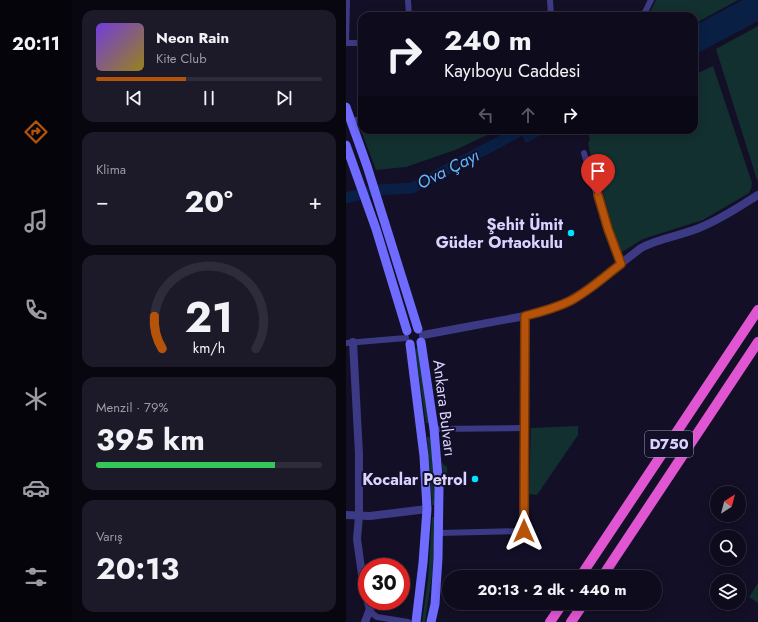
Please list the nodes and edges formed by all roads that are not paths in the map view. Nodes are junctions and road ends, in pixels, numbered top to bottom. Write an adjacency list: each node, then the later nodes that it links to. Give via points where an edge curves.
1 (347, 0): 8 (street)
2 (408, 0): 5 (street)
3 (550, 0): 6 (street)
4 (651, 0): 7 (street)
5 (409, 12)
6 (551, 12)
7 (645, 12)
8 (346, 43): 9 (street)
9 (358, 43)
10 (346, 107): 12 (main road)
11 (358, 120): 12 (street)
12 (350, 121): 20 (main road, Ankara Bulvarı)
13 (346, 145): 15 (main road, Ankara Bulvarı)
14 (584, 153): 17 (street)
15 (348, 157): 21 (main road, Ankara Bulvarı, via 355,168 376,229)
16 (758, 195): 17 (street, via 712,223 651,243)
17 (621, 264): 19 (street, via 571,300)
18 (758, 310): 33 (highway, D750)
19 (525, 316): 20 (street); 24 (street)
20 (421, 335): 21 (main road, Ankara Bulvarı, via 417,344); 21 (main road, via 411,328); 26 (main road, Ankara Bulvarı)
21 (408, 338): 23 (street); 25 (main road, Ankara Bulvarı)
22 (758, 342): 34 (highway, D750)
23 (349, 343): 30 (street, via 359,454)
24 (524, 428): 26 (street); 31 (street, via 524,531)
25 (421, 429): 26 (main road); 27 (main road, Ankara Bulvarı)
26 (434, 429): 28 (main road, Ankara Bulvarı)
27 (427, 509): 28 (main road); 30 (street); 41 (main road, Ankara Bulvarı)
28 (440, 510): 31 (main road, Ankara Bulvarı)
29 (346, 515): 30 (street)
30 (359, 516): 32 (street, via 357,544)
31 (439, 533): 42 (main road, Ankara Bulvarı, via 437,583)
32 (359, 558)
33 (585, 570)
34 (607, 570)
35 (370, 610): 39 (street)
36 (371, 610): 40 (street, via 377,617)
37 (558, 610): 43 (highway)
38 (579, 610): 44 (highway)
39 (365, 622)
40 (408, 622)
41 (416, 622)
42 (431, 622)
43 (550, 622)
44 (571, 622)

